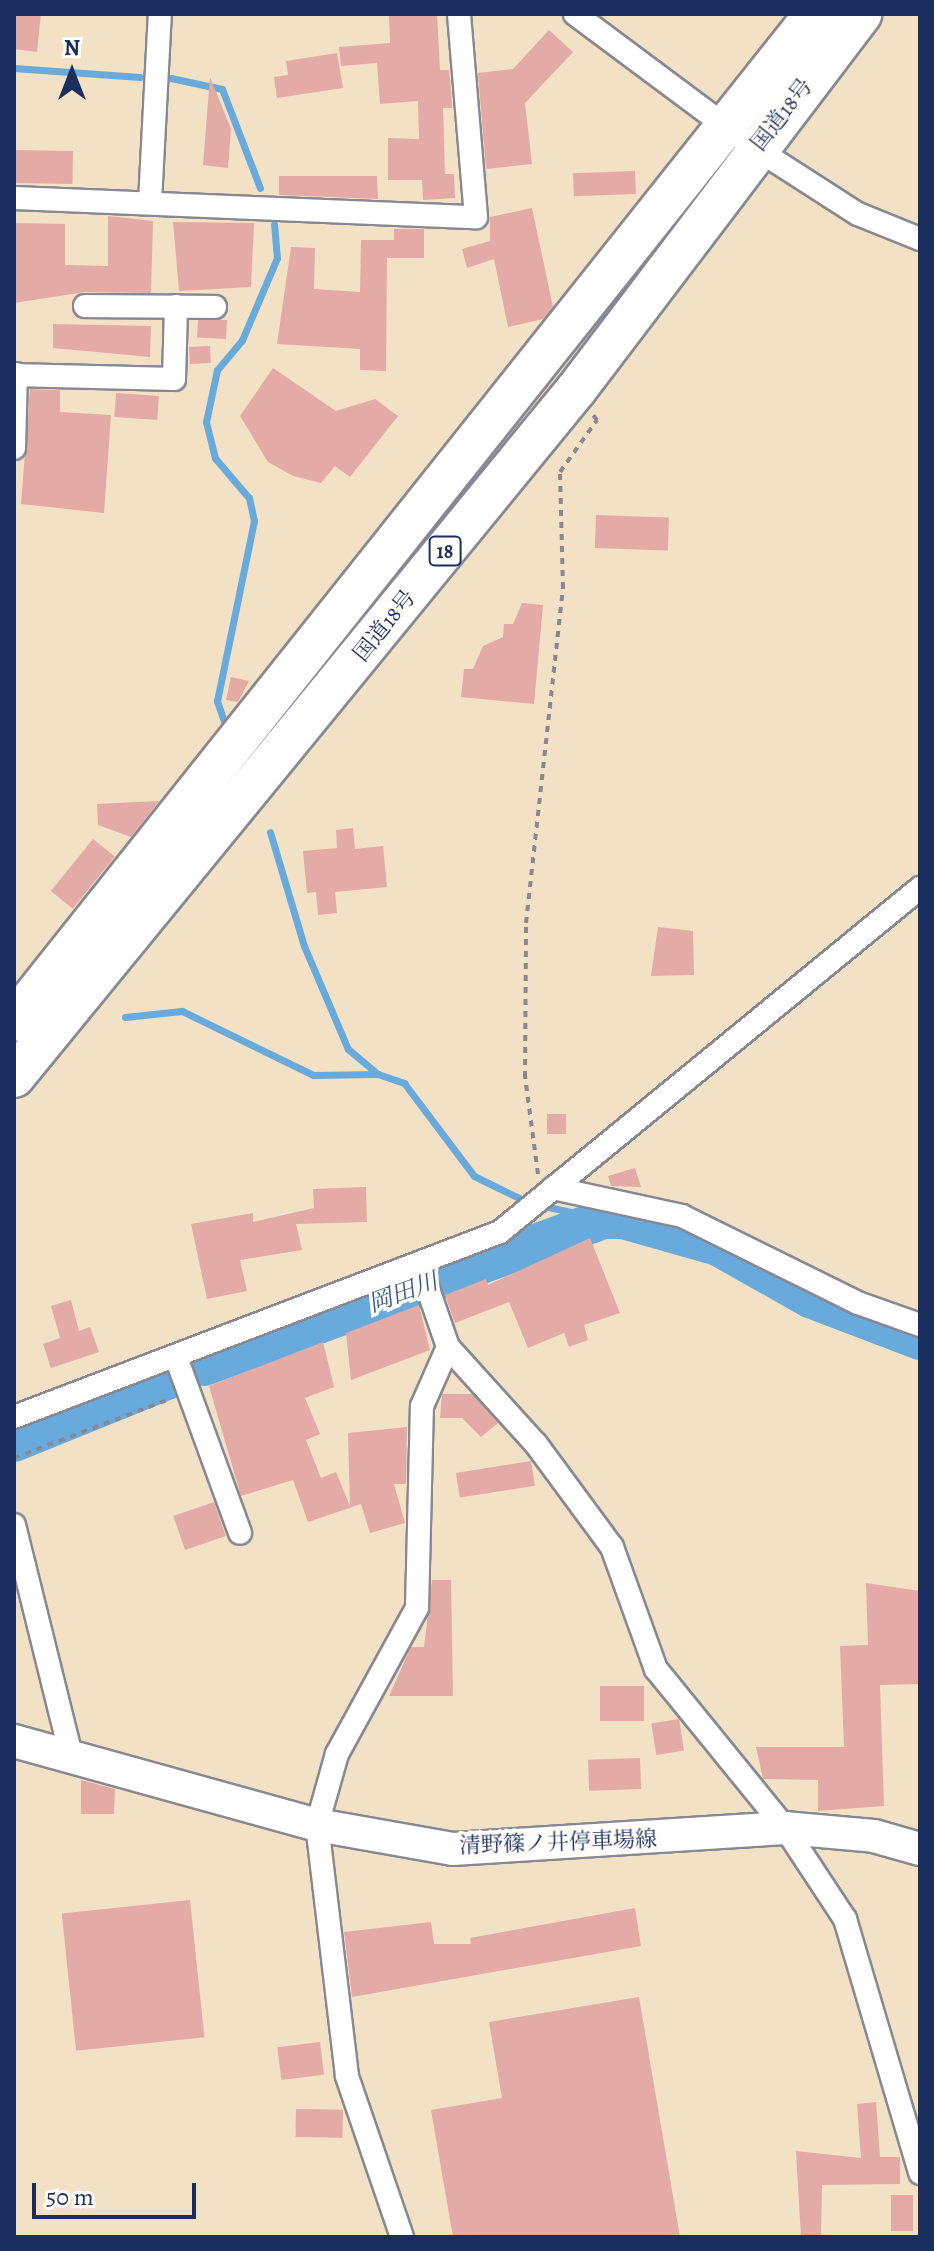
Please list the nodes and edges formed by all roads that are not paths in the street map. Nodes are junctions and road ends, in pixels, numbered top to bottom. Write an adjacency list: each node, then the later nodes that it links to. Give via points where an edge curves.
1 (160, 14): 8 (street)
2 (459, 14): 8 (street, via 476,217)
3 (575, 14): 6 (street)
4 (815, 14): 6 (highway, 国道18号 / 18)
5 (861, 14): 6 (highway, 国道18号 / 18)
6 (741, 136): 9 (street, via 858,214); 16 (highway, 国道18号 / 18); 17 (highway, 国道18号 / 18, via 576,390)
7 (14, 198): 8 (street)
8 (150, 202)
9 (920, 239)
10 (85, 306): 11 (street)
11 (176, 306): 12 (street); 13 (street, via 174,379)
12 (215, 307)
13 (15, 374): 14 (street)
14 (14, 448)
15 (920, 888): 18 (street)
16 (14, 1021)
17 (14, 1077)
18 (544, 1195): 19 (street, via 500,1232); 20 (street, via 682,1216 858,1303)
19 (424, 1277): 21 (street); 22 (street)
20 (920, 1325)
21 (448, 1347): 28 (street, via 422,1406 417,1608 337,1754); 29 (street, via 581,1501 612,1547 656,1669)
22 (176, 1357): 23 (street); 25 (street)
23 (14, 1417)
24 (14, 1525): 27 (street)
25 (240, 1533)
26 (14, 1741): 27 (main road, 清野篠ノ井停車場線)
27 (71, 1756): 28 (main road, 清野篠ノ井停車場線)
28 (317, 1825): 29 (main road, 清野篠ノ井停車場線, via 453,1849); 32 (street, via 347,2076)
29 (785, 1828): 30 (main road, 清野篠ノ井停車場線, via 874,1836); 31 (street, via 845,1919)
30 (920, 1849)
31 (919, 2161)
32 (402, 2237)

